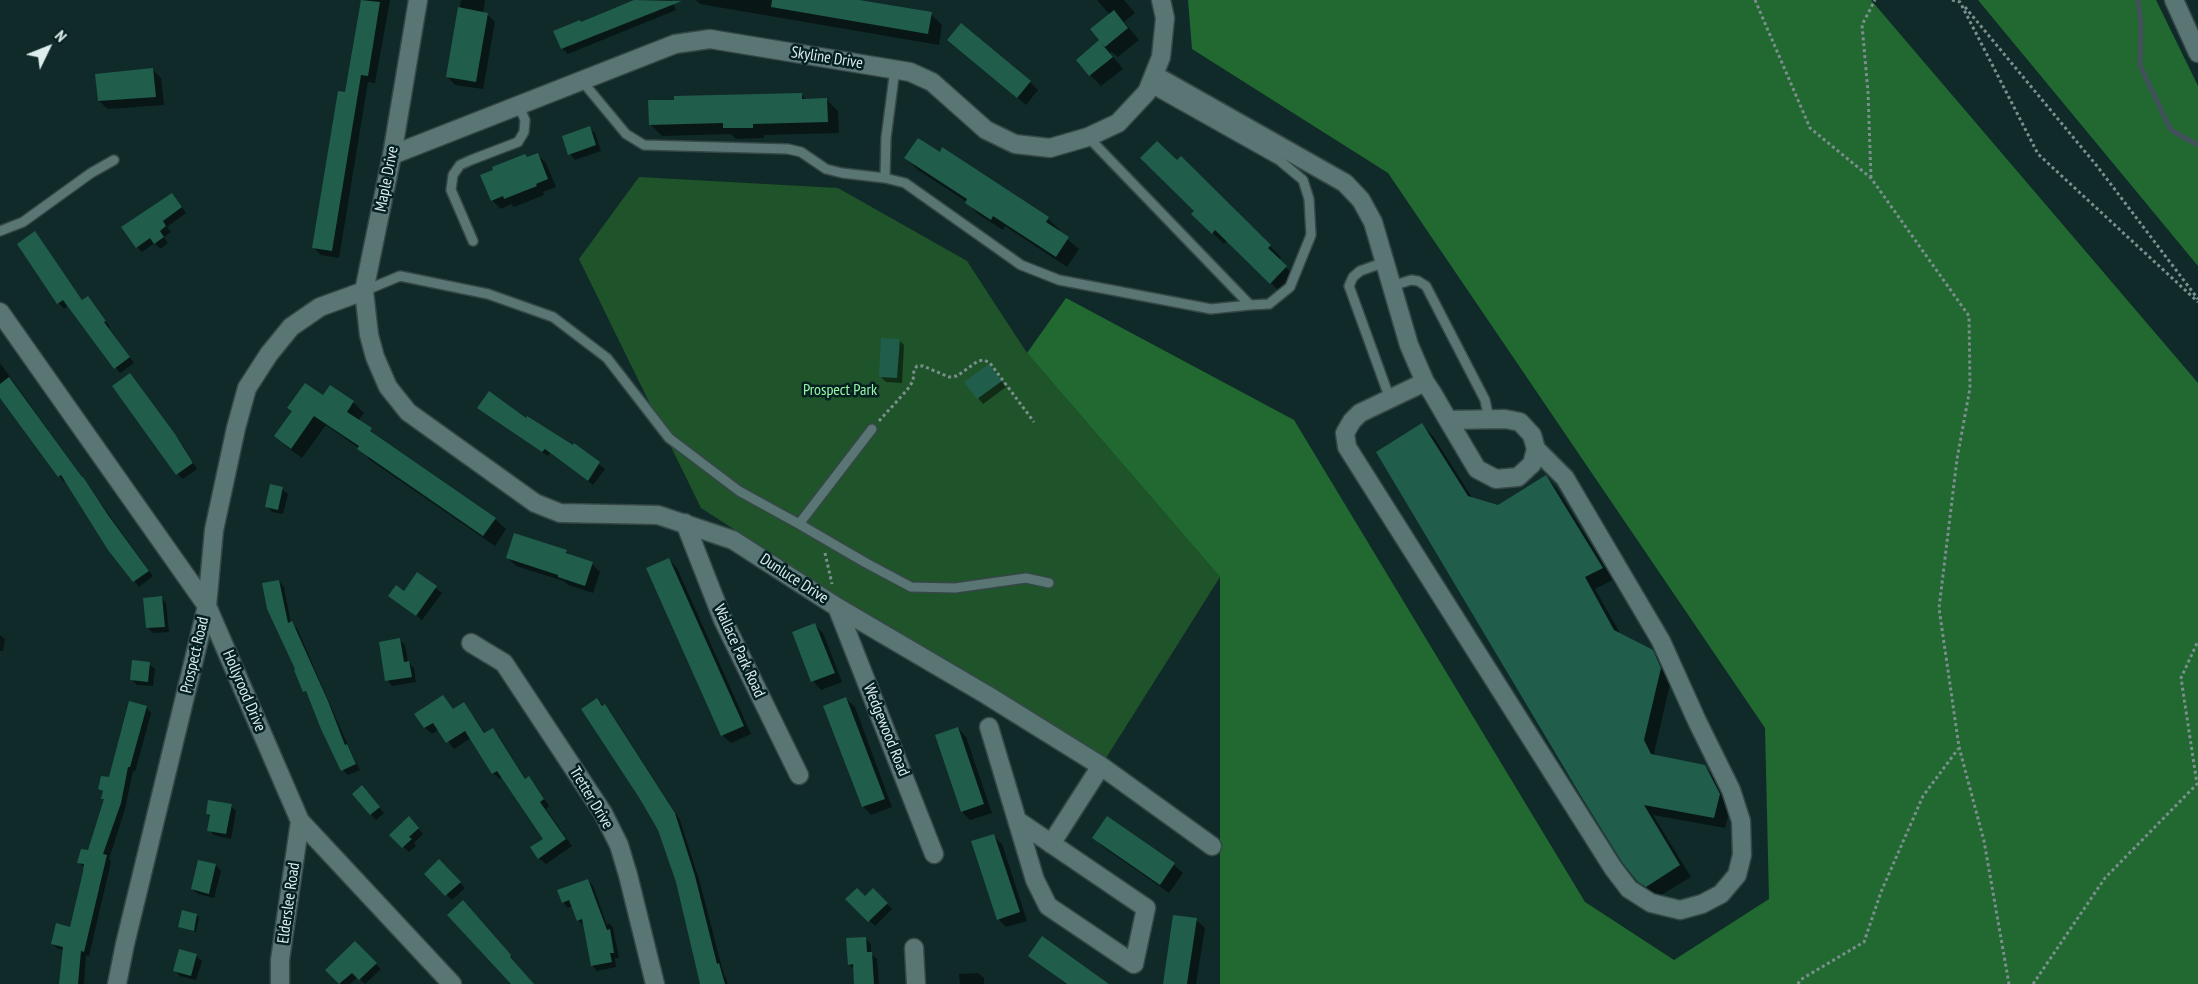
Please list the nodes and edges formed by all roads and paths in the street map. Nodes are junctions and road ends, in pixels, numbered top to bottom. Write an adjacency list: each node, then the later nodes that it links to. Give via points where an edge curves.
1 (418, 0): 14 (street, Maple Drive)
2 (1161, 0): 11 (street, Skyline Drive, via 1165,18 1161,57)
3 (1755, 0): 17 (path, via 1810,128)
4 (1875, 0): 17 (path, via 1862,25)
5 (1952, 0): 7 (path)
6 (2174, 0): 8 (street)
7 (1960, 2): 23 (path, via 2097,166); 23 (path, via 2038,154)
8 (2198, 53)
9 (895, 69): 10 (street, Skyline Drive, via 710,39 675,44); 13 (street, Skyline Drive, via 932,82 986,130 1015,144 1050,148); 16 (lane)
10 (582, 81): 12 (street, Skyline Drive); 16 (lane, via 626,134 644,145 788,149 801,152 826,169)
11 (1152, 81): 13 (street, Skyline Drive, via 1147,92 1118,123); 20 (street, via 1345,183 1361,200 1373,222); 24 (lane, via 1279,160 1303,180 1309,199 1311,235 1290,287 1269,304)
12 (519, 106): 14 (street, Skyline Drive); 19 (lane, via 525,120 518,142 460,165 453,176 451,190)
13 (1088, 137): 24 (lane)
14 (392, 155): 22 (street, Maple Drive)
15 (114, 160): 18 (lane, via 23,222)
16 (885, 178): 24 (lane, via 905,183 1021,265 1059,280 1211,309)
17 (1871, 178): 43 (path, via 1969,316 1970,388 1939,608)
18 (0, 231)
19 (473, 240)
20 (1385, 262): 21 (street); 28 (lane, via 1360,271 1349,286)
21 (1392, 286): 27 (street, via 1409,345); 29 (lane, via 1411,280 1426,286 1485,400)
22 (364, 291): 26 (street, Maple Drive); 35 (lane, via 400,276 488,294 553,317 607,358 669,438 739,491); 38 (street, Hollyrood Drive, via 320,307 291,327 248,388 214,530)
23 (2198, 300)
24 (1250, 305)
25 (0, 312): 38 (street, Prospect Road)
26 (375, 357): 34 (street, Dunluce Drive, via 388,387 408,412 535,503 560,513 658,515)
27 (1425, 382): 28 (street); 30 (street)
28 (1390, 399): 33 (street, via 1352,421 1345,433 1347,447 1629,889 1651,903 1680,909 1702,904 1721,894 1740,865 1741,821 1731,790 1661,641 1565,478)
29 (1489, 419): 30 (street); 33 (street, via 1520,422 1532,435)
30 (1448, 420): 33 (street, via 1477,469 1496,479 1518,477 1532,464)
31 (1034, 422): 32 (path, via 984,360 949,377 917,366 908,390)
32 (872, 429): 35 (lane)
33 (1536, 449)
34 (685, 523): 39 (street, Dunluce Drive, via 733,540); 45 (street, Wallace Park Road, via 723,620)
35 (799, 524): 36 (lane)
36 (822, 537): 37 (lane, via 911,587 955,588 1026,578); 39 (path)
37 (1049, 584)
38 (207, 606): 46 (street, Hollyrood Drive); 52 (street, Prospect Road)
39 (837, 607): 44 (street, Dunluce Drive); 50 (street, Wedgewood Road)
40 (2198, 641): 59 (path, via 2181,678 2197,784 2105,878)
41 (471, 643): 55 (street, Tretter Drive, via 504,663 603,813 628,875)
42 (989, 727): 47 (street)
43 (1959, 747): 57 (path, via 1923,796 1864,942); 58 (path, via 1984,841)
44 (1101, 766): 48 (street); 49 (street, Dunluce Drive)
45 (799, 776)
46 (300, 821): 53 (street, Elderslee Road); 54 (street, Hollyrood Drive)
47 (1018, 821): 48 (street); 48 (street, via 1035,880 1048,906 1134,964 1146,908)
48 (1051, 843)
49 (1212, 846)
50 (934, 854)
51 (914, 948): 56 (street)
52 (117, 984)
53 (280, 984)
54 (452, 984)
55 (655, 984)
56 (916, 984)
57 (1797, 984)
58 (2009, 984)
59 (2033, 984)

